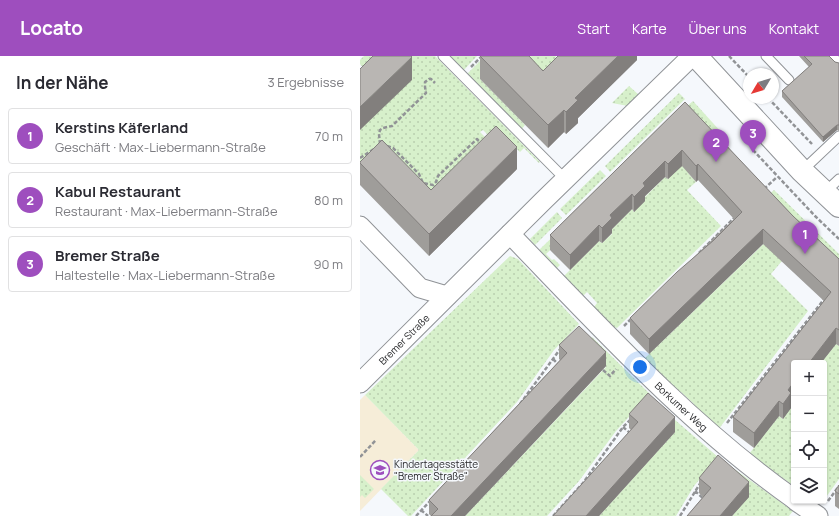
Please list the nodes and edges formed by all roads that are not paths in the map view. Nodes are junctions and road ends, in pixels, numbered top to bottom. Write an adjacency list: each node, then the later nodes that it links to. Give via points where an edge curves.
1 (443, 56): 10 (lane)
2 (692, 56): 10 (street, Bremer Straße)
3 (696, 56): 9 (main road)
4 (766, 56): 7 (lane)
5 (832, 56): 6 (lane)
6 (839, 63)
7 (789, 80)
8 (839, 136): 9 (lane)
9 (802, 171): 11 (main road)
10 (565, 180): 13 (street, Bremer Straße)
11 (834, 193)
12 (360, 226): 14 (street, via 420,288)
13 (510, 234): 14 (street, Bremer Straße); 16 (street, Borkumer Weg, via 594,321 706,429)
14 (447, 296): 15 (street, Bremer Straße)
15 (360, 383)
16 (791, 497)
17 (801, 504): 18 (street, Borkumer Weg)
18 (818, 516)

